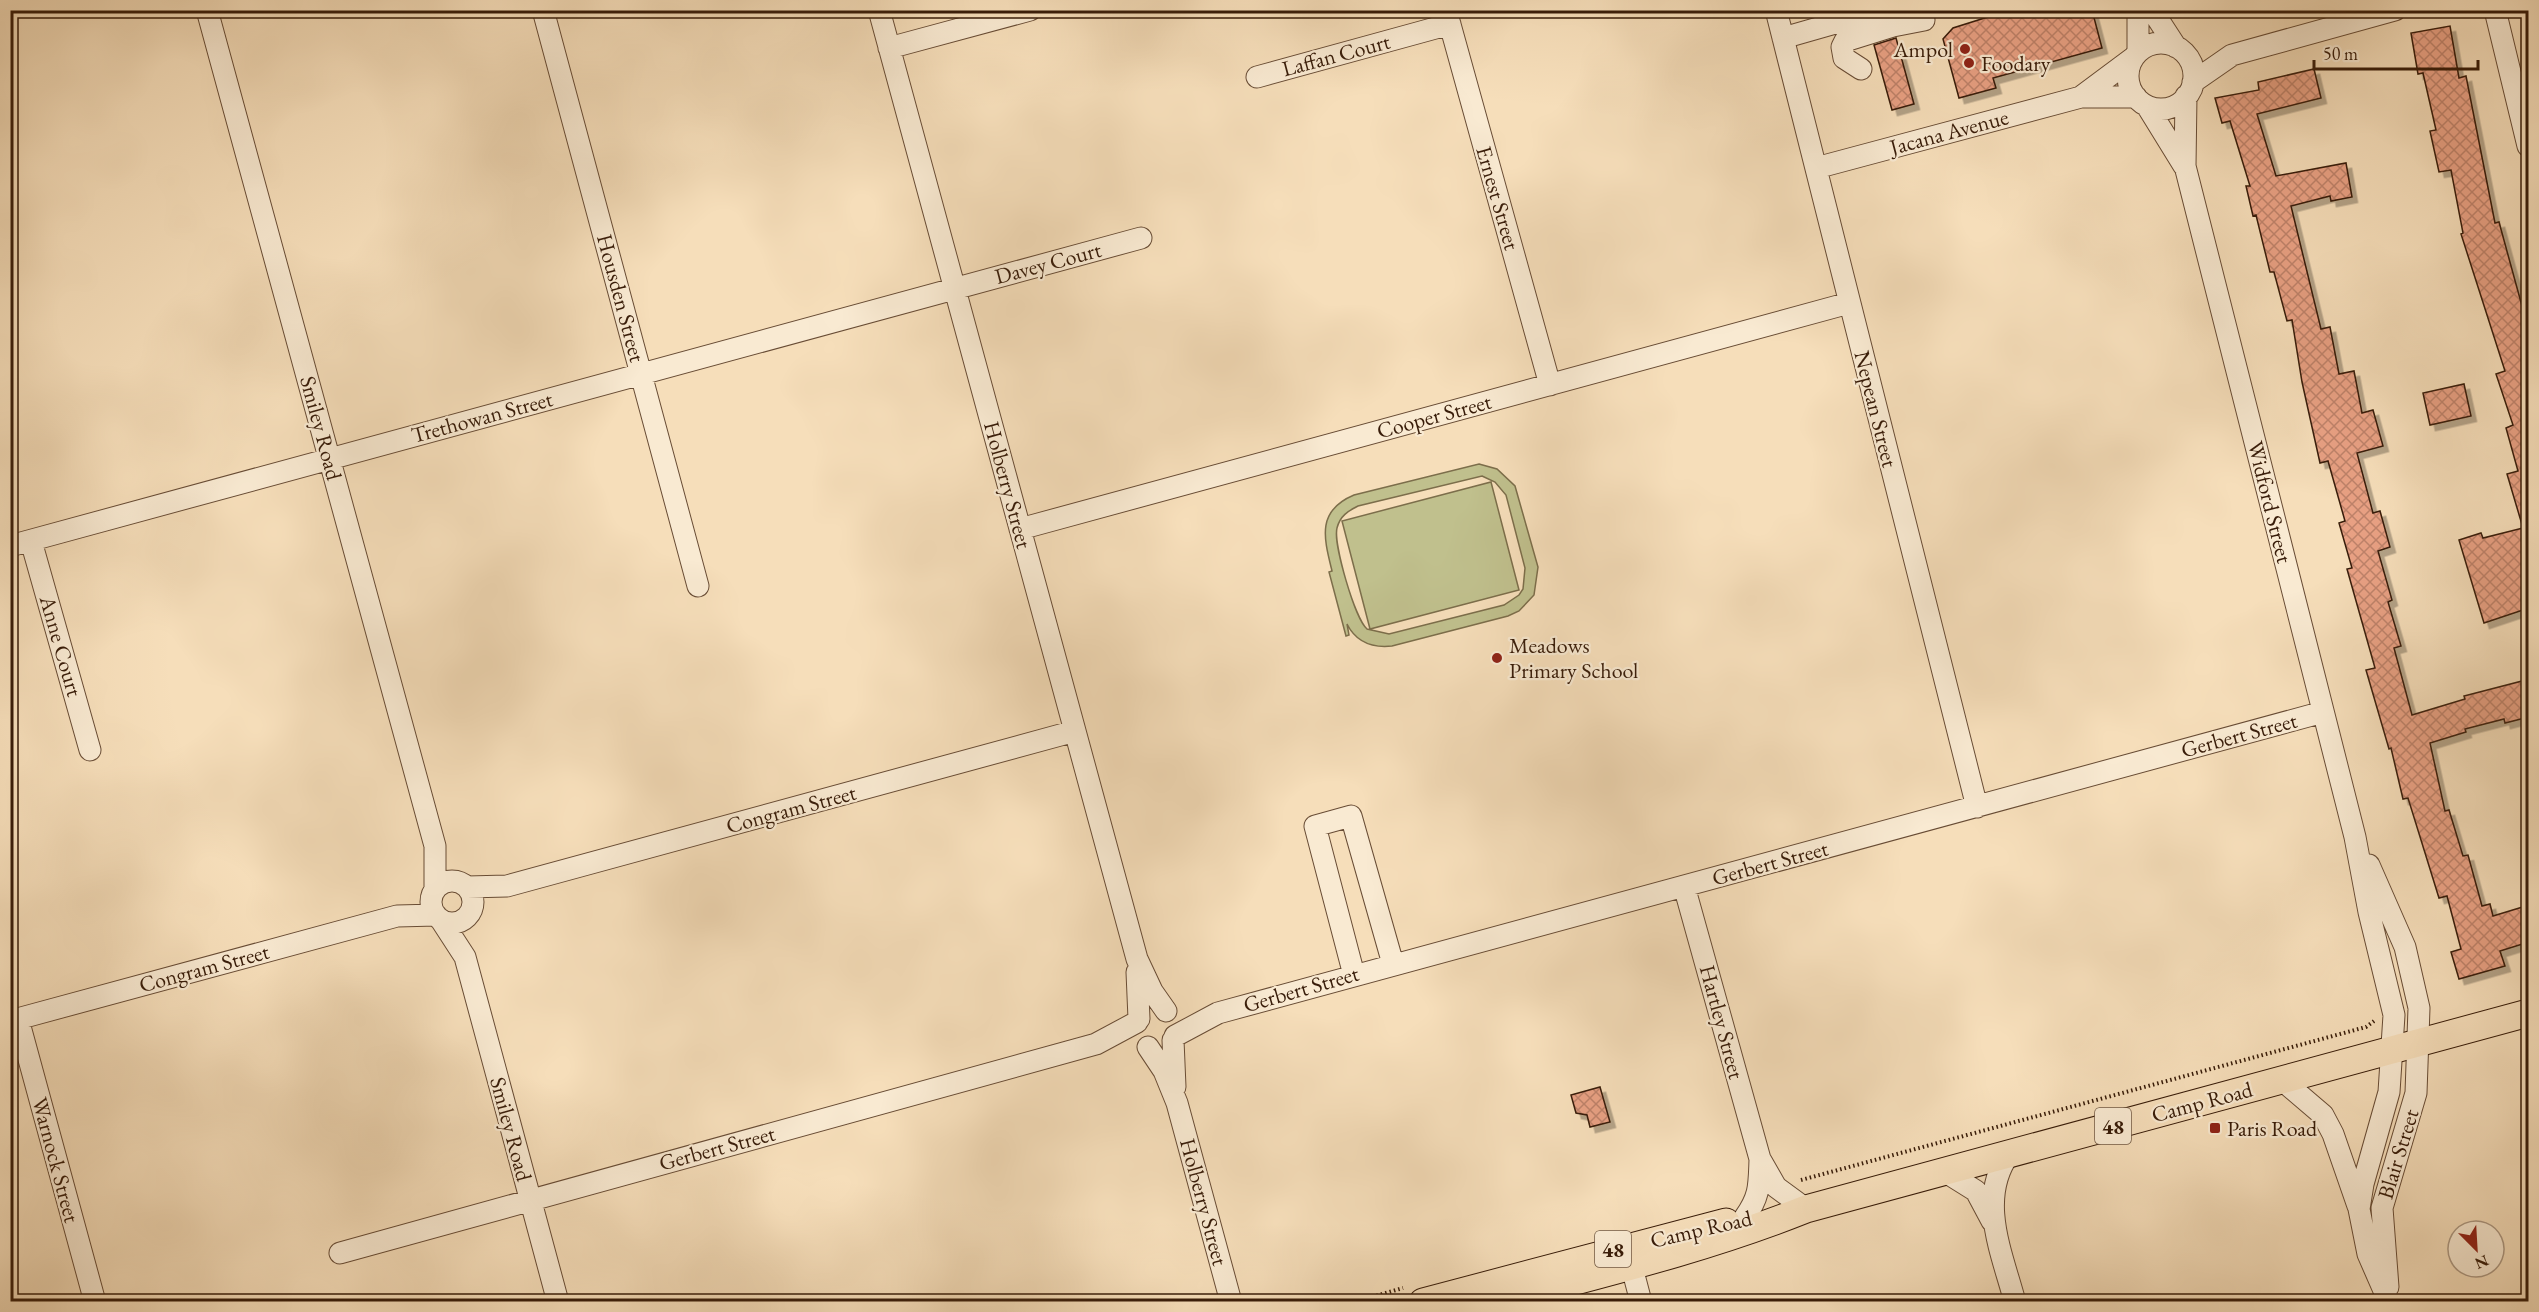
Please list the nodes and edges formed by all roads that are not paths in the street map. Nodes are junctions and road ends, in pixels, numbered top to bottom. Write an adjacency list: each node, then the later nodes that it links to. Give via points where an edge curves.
1 (207, 10): 31 (street, Smiley Road)
2 (543, 10): 29 (street, Housden Street)
3 (879, 10): 14 (street, Holberry Street)
4 (1030, 10): 14 (street)
5 (1776, 10): 13 (street, Nepean Street)
6 (1881, 10): 13 (street)
7 (2138, 10): 16 (street)
8 (2152, 10): 15 (street)
9 (2395, 10): 17 (street)
10 (2495, 10): 23 (street)
11 (1448, 17): 19 (street, Laffan Court); 30 (street, Ernest Street)
12 (1924, 20): 18 (street, via 1845,40 1844,58)
13 (1783, 38): 25 (street, Nepean Street)
14 (889, 48): 27 (street, Holberry Street)
15 (2178, 48): 16 (street, via 2156,43); 17 (street); 20 (street, via 2192,64)
16 (2136, 55): 21 (street, Jacana Avenue); 22 (street, via 2128,78)
17 (2232, 55): 20 (street)
18 (1861, 69)
19 (1257, 77)
20 (2190, 89): 22 (street, via 2169,107); 24 (street, Widford Street)
21 (2081, 97): 22 (street, Jacana Avenue); 25 (street, Jacana Avenue)
22 (2141, 101): 24 (street, Widford Street)
23 (2529, 146)
24 (2185, 166): 36 (street, Widford Street)
25 (1816, 168): 28 (street, Nepean Street)
26 (1141, 238): 27 (street, Davey Court)
27 (954, 289): 29 (street, Trethowan Street); 32 (street, Holberry Street)
28 (1849, 303): 30 (street, Cooper Street); 39 (street, Nepean Street)
29 (641, 374): 31 (street, Trethowan Street); 35 (street, Housden Street)
30 (1550, 385): 32 (street, Cooper Street)
31 (330, 459): 33 (street, Trethowan Street); 41 (street, Smiley Road)
32 (1020, 529): 37 (street, Holberry Street)
33 (31, 541): 34 (street, Trethowan Street); 38 (street, Anne Court)
34 (10, 546)
35 (698, 586)
36 (2323, 712): 39 (street, Gerbert Street); 40 (street, Widford Street)
37 (1075, 731): 44 (street, Congram Street); 48 (street, Holberry Street)
38 (90, 750)
39 (1977, 807): 42 (street, Gerbert Street)
40 (2355, 837): 55 (street, Widford Street, via 2405,947 2417,990); 58 (street, Widford Street, via 2394,1015)
41 (435, 846): 43 (street, Smiley Road); 44 (street, Smiley Road)
42 (1684, 886): 49 (street, Gerbert Street); 62 (street, Hartley Street)
43 (434, 892): 44 (street, via 449,881); 45 (street, Congram Street); 46 (street, via 431,905)
44 (468, 897): 46 (street, via 454,922); 47 (street, Smiley Road)
45 (397, 916): 46 (street, Congram Street); 52 (street, Congram Street)
46 (439, 918): 47 (street, Smiley Road)
47 (465, 957): 64 (street, Smiley Road)
48 (1137, 959): 53 (street, Holberry Street); 54 (street, Holberry Street)
49 (1393, 964): 50 (street, Gerbert Street); 50 (street, via 1351,816 1315,826)
50 (1354, 975): 54 (street, Gerbert Street)
51 (2529, 1013): 55 (main road, Camp Road / 48)
52 (14, 1020): 72 (street, Warnock Street)
53 (1138, 1021): 54 (street, via 1154,1009); 56 (street, Gerbert Street); 57 (street, via 1137,1035)
54 (1172, 1026): 57 (street, via 1159,1049); 60 (street, Holberry Street)
55 (2419, 1043): 58 (main road, Camp Road / 48); 78 (street, Blair Street, via 2416,1093 2382,1208)
56 (1096, 1044): 57 (street, Gerbert Street); 64 (street, Gerbert Street)
57 (1146, 1046): 60 (street, Holberry Street, via 1164,1071)
58 (2394, 1051): 59 (main road, Camp Road / 48); 66 (street, Blair Street, via 2389,1092 2362,1184)
59 (2282, 1080): 61 (main road, Camp Road / 48); 66 (street, Blair Street, via 2323,1114)
60 (1177, 1103): 74 (street, Holberry Street)
61 (2009, 1154): 63 (main road, Camp Road / 48); 68 (street, via 1998,1170 1994,1187)
62 (1760, 1159): 65 (street, Hartley Street, via 1776,1187); 67 (street, Hartley Street, via 1759,1192)
63 (1944, 1171): 65 (main road, Camp Road / 48); 68 (street, via 1976,1191)
64 (530, 1199): 69 (street, Gerbert Street); 73 (street, Smiley Road)
65 (1806, 1209): 67 (main road, Camp Road / 48); 70 (main road, Camp Road / 48, via 1748,1232)
66 (2359, 1209): 78 (street, Blair Street, via 2368,1254)
67 (1745, 1217): 70 (main road, Camp Road / 48)
68 (1994, 1224): 77 (street)
69 (340, 1253)
70 (1629, 1256): 71 (main road, Camp Road / 48); 75 (main road, Camp Road / 48); 76 (street)
71 (1416, 1294)
72 (95, 1302)
73 (558, 1302)
74 (1231, 1302)
75 (1496, 1302)
76 (1641, 1302)
77 (2015, 1302)
78 (2390, 1302)

